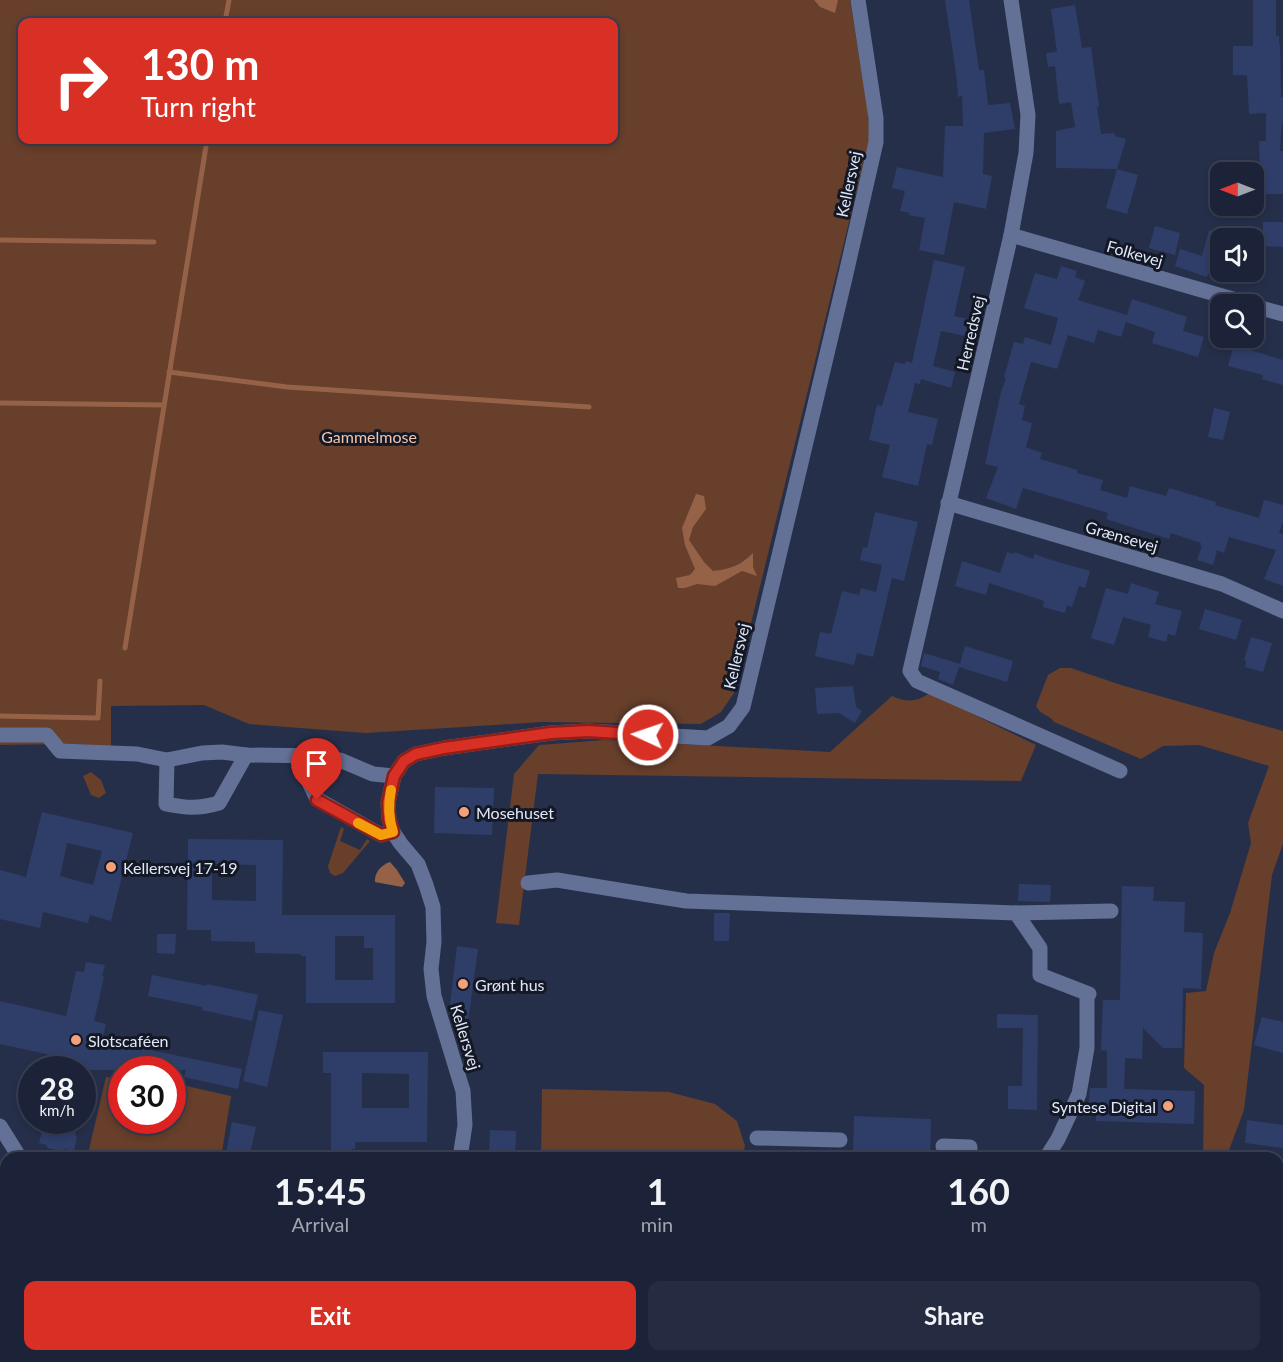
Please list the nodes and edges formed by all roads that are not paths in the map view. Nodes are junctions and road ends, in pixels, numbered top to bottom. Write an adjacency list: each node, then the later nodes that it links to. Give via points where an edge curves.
1 (858, 0): 14 (street, Kellersvej, via 876,118 876,142 743,707 729,726 708,738 588,731 551,733 416,754 404,761)
2 (1011, 0): 3 (street, Herredsvej, via 1028,115 1026,153)
3 (1011, 236): 4 (street, Folkevej); 7 (street, Herredsvej)
4 (1215, 294)
5 (1264, 309): 6 (street)
6 (1283, 314)
7 (948, 503): 8 (street, Grænsevej, via 1222,584); 13 (street, Herredsvej, via 910,671 917,681)
8 (1283, 611)
9 (0, 735): 12 (street, via 47,735 60,752 137,754)
10 (246, 755): 11 (street); 12 (street, via 202,753); 12 (street, via 219,803 189,808 165,804)
11 (297, 757): 14 (street, via 322,756 373,774); 15 (street, via 317,800 381,835)
12 (167, 760)
13 (1120, 771)
14 (394, 776): 15 (street, Kellersvej, via 388,803)
15 (393, 832): 24 (street, Kellersvej, via 418,864 432,907 434,996 463,1090 465,1125)
16 (528, 883): 18 (street, via 557,880 686,901)
17 (1111, 911): 18 (street)
18 (1016, 913): 26 (street, via 1040,948 1040,975 1088,995 1087,1048 1079,1094)
19 (0, 1126): 23 (street)
20 (757, 1138): 21 (street)
21 (840, 1140)
22 (943, 1146): 25 (street, via 970,1147)
23 (16, 1152)
24 (461, 1152)
25 (970, 1152)
26 (1050, 1152)

